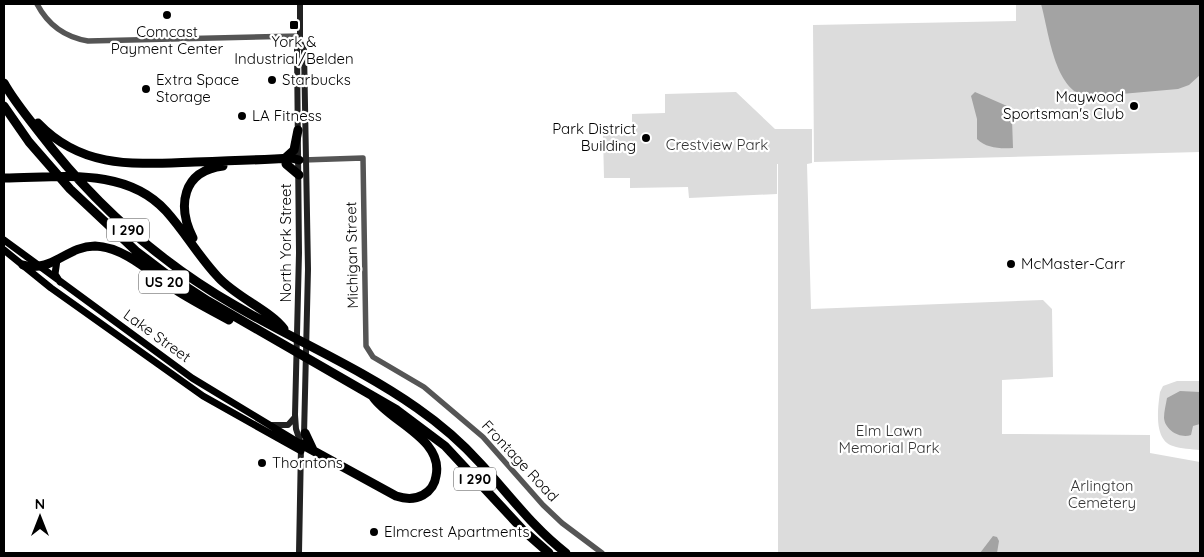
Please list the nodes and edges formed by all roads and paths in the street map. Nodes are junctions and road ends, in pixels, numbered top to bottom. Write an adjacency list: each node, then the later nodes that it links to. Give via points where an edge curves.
1 (38, 4): 3 (street, via 46,20 62,33 88,42)
2 (300, 4): 3 (main road, North York Street)
3 (300, 39): 6 (main road, North York Street, via 297,50); 7 (main road, North York Street, via 304,50)
4 (6, 87): 7 (highway, via 45,130 67,147 104,161 139,164); 17 (highway, I 290, via 63,163 103,208 151,250 235,306)
5 (4, 106): 18 (highway, I 290, via 29,142 70,189 136,251 208,301)
6 (298, 130): 7 (main road, North York Street); 7 (highway)
7 (294, 161): 8 (highway); 12 (highway, via 213,167 196,177 184,196 184,217); 19 (street, Michigan Street, via 363,158 366,346); 23 (main road, North York Street, via 308,268)
8 (299, 175): 21 (main road, North York Street)
9 (4, 178): 12 (highway, US 20, via 95,178 125,183 165,210)
10 (4, 240): 15 (main road, Lake Street)
11 (4, 250): 14 (main road, Lake Street)
12 (204, 259): 17 (highway, US 20, via 236,294 280,324)
13 (57, 260): 15 (highway, US 20); 16 (main road, via 55,274); 18 (highway, US 20, via 83,248 110,249 219,315)
14 (23, 266): 15 (highway); 24 (main road, Lake Street, via 203,396)
15 (39, 268): 16 (main road, Lake Street)
16 (62, 284): 22 (main road, Lake Street, via 192,378)
17 (289, 335): 28 (highway, I 290, via 384,385 436,422)
18 (288, 348): 20 (highway, I 290)
19 (369, 352): 29 (street, Frontage Road, via 424,387 483,436 542,505)
20 (370, 392): 25 (highway, via 379,406 413,432 432,452 437,470 430,489 416,498 396,496); 27 (highway, I 290, via 445,446)
21 (295, 416): 22 (main road, via 288,425); 24 (main road, North York Street)
22 (266, 424): 24 (main road, Lake Street)
23 (305, 433): 24 (main road, North York Street); 25 (highway)
24 (301, 447): 25 (highway); 26 (main road, North York Street)
25 (313, 450)
26 (299, 553)
27 (548, 553)
28 (566, 553)
29 (602, 553)

